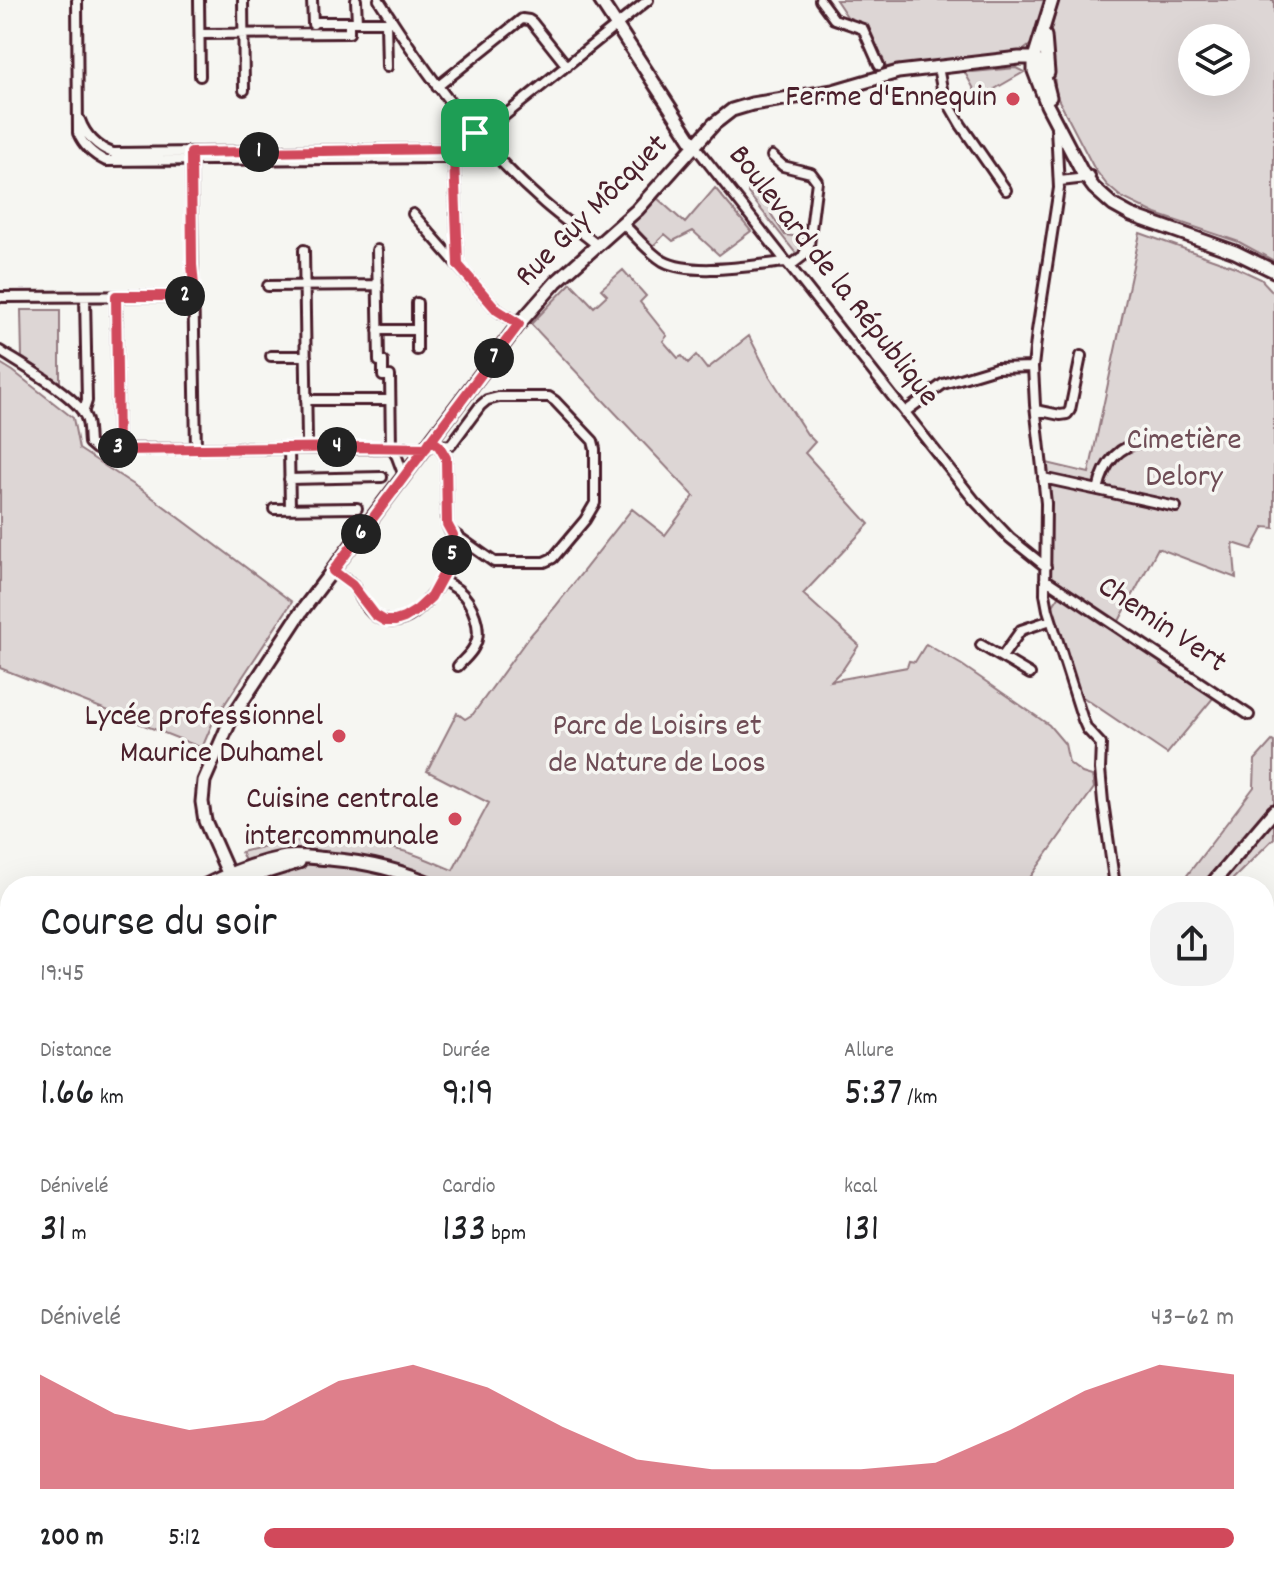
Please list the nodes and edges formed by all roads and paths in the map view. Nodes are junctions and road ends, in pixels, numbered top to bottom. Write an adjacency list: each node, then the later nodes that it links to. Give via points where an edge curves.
1 (77, 0): 35 (street, via 78,112 84,131 110,152)
2 (199, 0): 18 (street)
3 (243, 0): 16 (street)
4 (312, 0): 13 (street)
5 (356, 0): 14 (street)
6 (379, 0): 12 (street)
7 (600, 0): 15 (street, Boulevard de la République)
8 (648, 0): 15 (street)
9 (820, 0): 21 (street, via 834,19 863,29)
10 (1052, 0): 11 (street)
11 (1048, 17): 19 (street); 20 (street)
12 (388, 20): 14 (street); 24 (street); 28 (street)
13 (313, 22): 14 (street); 17 (street)
14 (353, 22): 17 (street, via 349,33)
15 (617, 25): 22 (street); 33 (street, Boulevard de la République)
16 (243, 33): 17 (street); 18 (street); 29 (street)
17 (313, 33)
18 (200, 34): 26 (street)
19 (1045, 36): 20 (street); 30 (street)
20 (1034, 58): 23 (street, Rue Guy Môcquet); 27 (street); 30 (street, via 1042,65)
21 (879, 65)
22 (567, 66): 28 (street, via 532,22 522,19); 32 (street)
23 (963, 66): 25 (street, Rue Guy Môcquet); 27 (street, via 1017,64)
24 (387, 67)
25 (938, 67): 33 (street, Rue Guy Môcquet, via 741,106 722,117); 39 (street, via 943,94)
26 (200, 76)
27 (1035, 78): 31 (street)
28 (437, 87): 32 (street)
29 (244, 90)
30 (1054, 104): 37 (street)
31 (1056, 122): 37 (street); 38 (street)
32 (479, 138): 35 (street, via 445,149); 36 (street); 42 (street, via 543,202)
33 (695, 146): 41 (street, Rue Guy Môcquet); 45 (street, Boulevard de la République)
34 (772, 156): 45 (street, via 783,166 811,173 817,181 809,245 803,256)
35 (191, 157): 36 (street); 52 (street)
36 (454, 157): 46 (street)
37 (1088, 176): 38 (street); 47 (street, via 1105,199 1123,210)
38 (1060, 181): 64 (street)
39 (1006, 190)
40 (413, 214): 46 (street)
41 (622, 223): 42 (street, Rue Guy Môcquet); 45 (street, via 671,264 717,269)
42 (597, 245): 56 (street, Rue Guy Môcquet)
43 (304, 250): 50 (street)
44 (377, 250): 48 (street)
45 (788, 264): 68 (street, Boulevard de la République)
46 (458, 265): 56 (street, via 497,310)
47 (1274, 271)
48 (378, 285): 50 (street); 57 (street)
49 (268, 286): 50 (street)
50 (305, 286): 62 (street)
51 (116, 296): 52 (street); 54 (street); 76 (street)
52 (195, 296): 75 (street)
53 (0, 297): 54 (street)
54 (85, 297): 69 (street)
55 (417, 303): 58 (street)
56 (519, 324): 72 (street, Rue Guy Môcquet)
57 (378, 330): 58 (street); 66 (street, via 379,361 383,376 390,376)
58 (417, 330): 59 (street)
59 (417, 350)
60 (0, 351): 69 (street, via 56,387)
61 (271, 356): 62 (street)
62 (306, 356): 65 (street)
63 (1081, 356): 67 (street, via 1067,414)
64 (1033, 367): 67 (street); 68 (street, via 996,368 943,384)
65 (306, 400): 66 (street); 70 (street)
66 (390, 400): 73 (street)
67 (1036, 410): 79 (street)
68 (905, 412): 87 (street, Boulevard de la République, via 996,524)
69 (83, 413): 76 (street, via 93,448)
70 (307, 440)
71 (1146, 441): 81 (street, via 1116,453)
72 (432, 444): 73 (street); 77 (street, Rue Guy Môcquet); 86 (street, via 446,458 447,524); 86 (street, via 451,445 487,400 542,396 555,401 590,436 595,449 595,503 553,558 494,562)
73 (391, 447): 74 (street); 77 (street)
74 (289, 448): 75 (street); 80 (street)
75 (196, 449): 76 (street)
76 (118, 450)
77 (404, 476): 88 (street, Rue Guy Môcquet)
78 (382, 477): 80 (street)
79 (1043, 478): 81 (street); 87 (street)
80 (289, 479): 85 (street)
81 (1098, 490): 82 (street)
82 (1176, 507)
83 (357, 508): 85 (street)
84 (274, 509): 85 (street)
85 (290, 509)
86 (453, 535): 89 (street)
87 (1046, 567): 90 (street)
88 (333, 571): 89 (street, via 352,585 375,615 390,621 417,610); 98 (street, Rue Guy Môcquet, via 235,712 203,786 203,817)
89 (441, 580): 94 (street, via 465,597 477,628 474,648)
90 (1045, 584): 91 (street); 96 (street, Chemin Vert)
91 (1051, 620): 93 (street, via 1021,630); 101 (street, via 1086,726 1101,744)
92 (981, 645): 93 (street)
93 (1002, 657): 95 (street)
94 (458, 666)
95 (1030, 674)
96 (1249, 715)
97 (1274, 811): 102 (street)
98 (230, 876)
99 (243, 876): 100 (street, via 328,859)
100 (412, 876)
101 (1114, 876)
102 (1219, 876)

